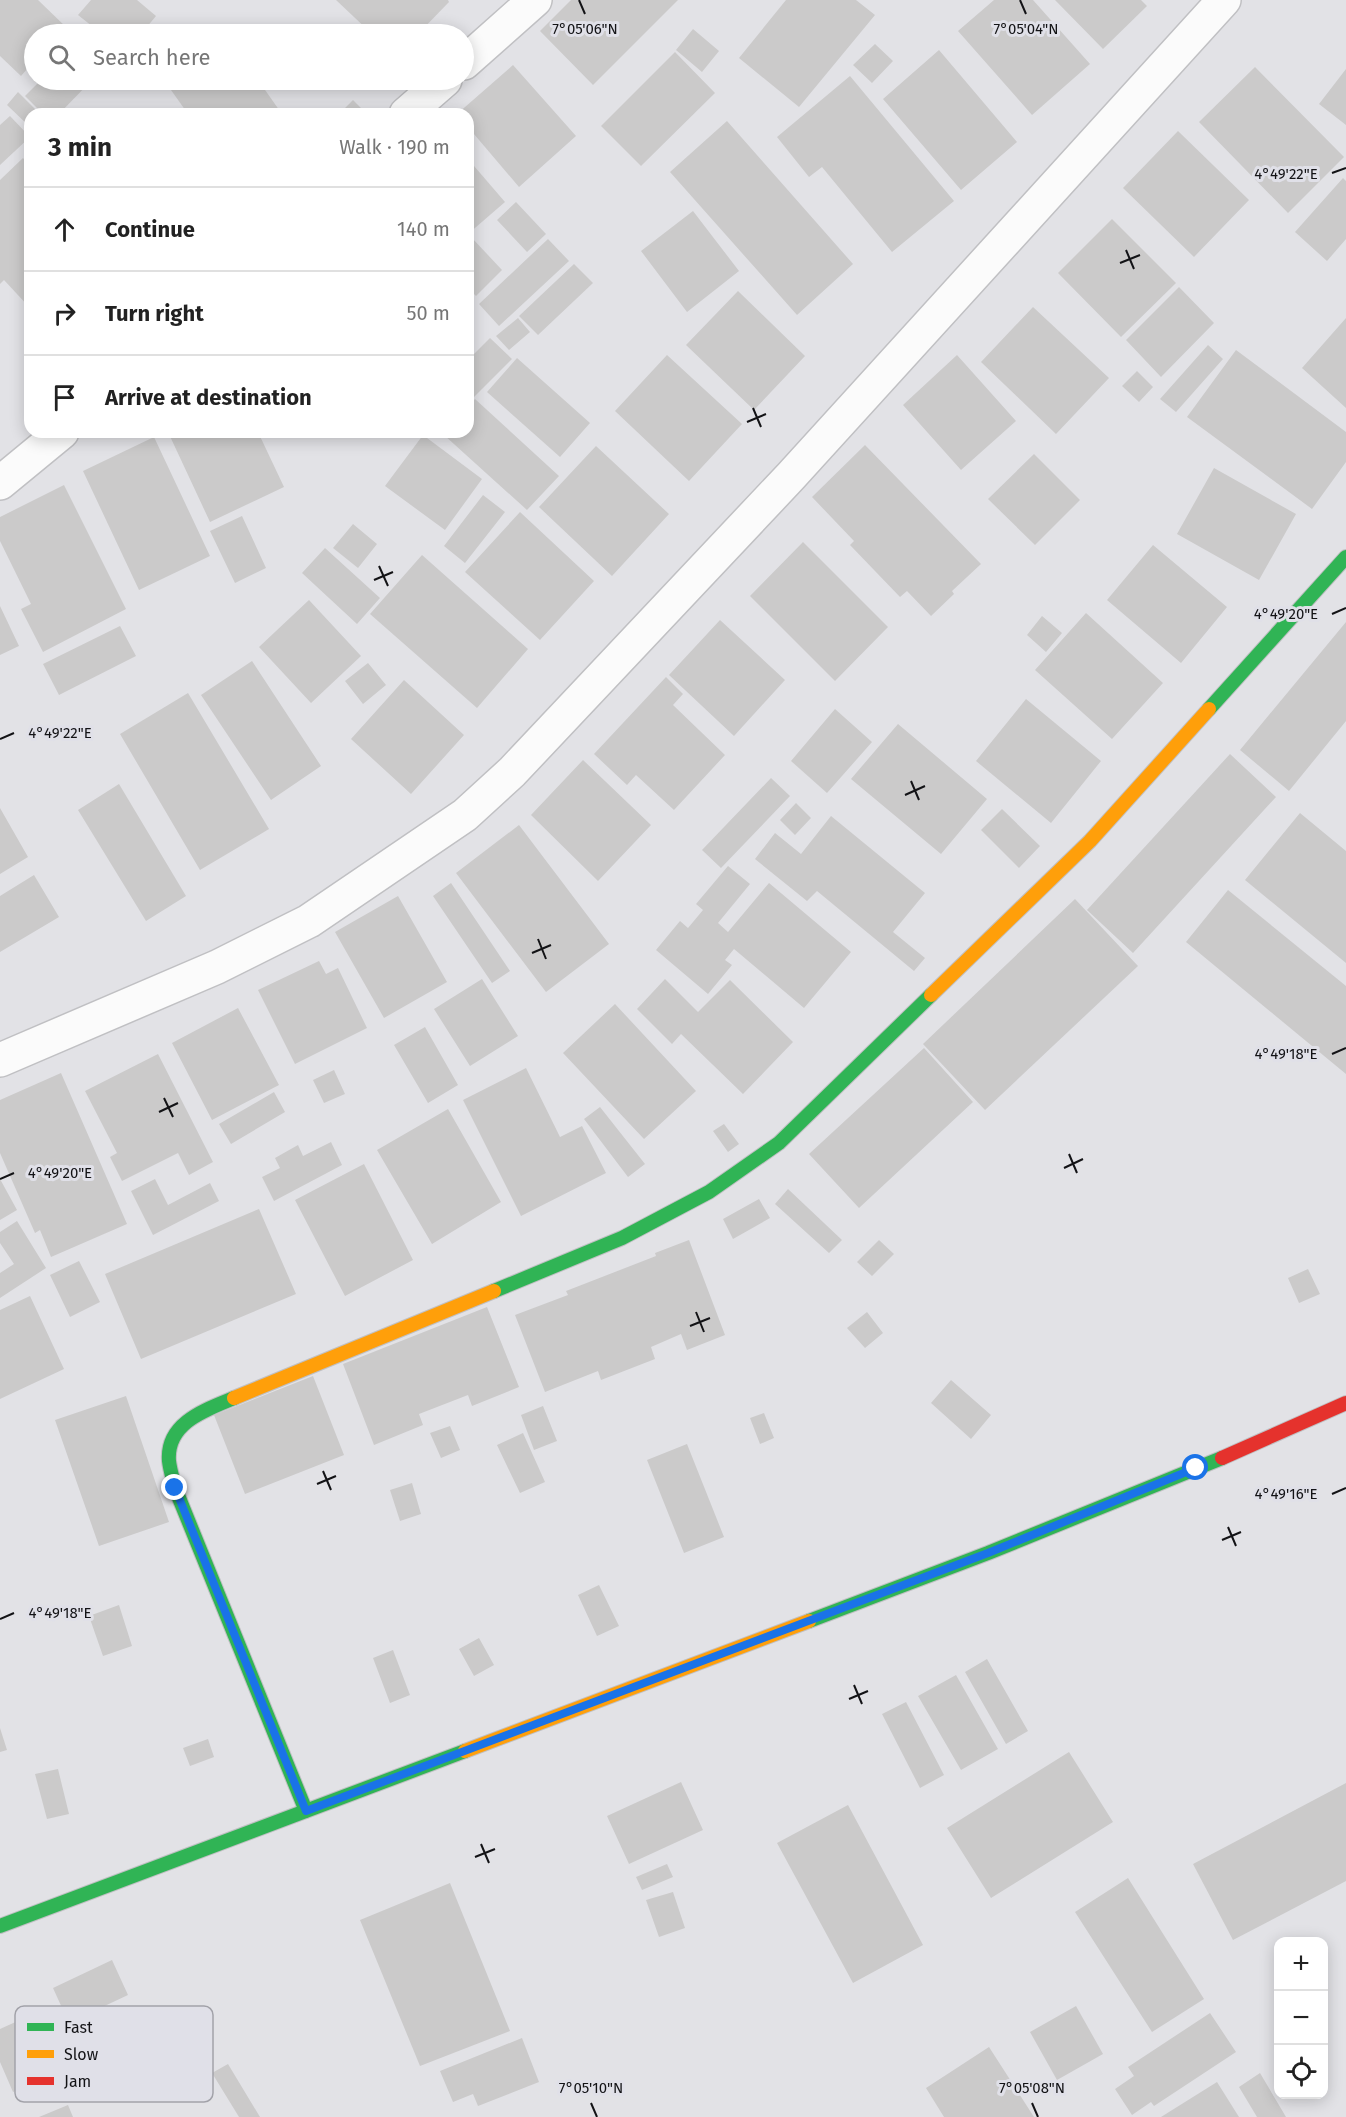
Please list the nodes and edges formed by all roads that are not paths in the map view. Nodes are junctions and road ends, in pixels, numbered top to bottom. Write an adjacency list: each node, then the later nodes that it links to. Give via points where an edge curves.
1 (535, 0): 3 (street)
2 (1224, 0): 9 (street, via 783,485 512,772 465,815 309,921 217,968)
3 (474, 54)
4 (434, 90): 5 (street)
5 (413, 108)
6 (55, 438): 7 (street)
7 (0, 483)
8 (1346, 557): 11 (street, via 1090,841 779,1143 709,1192 622,1238 196,1414 173,1435 169,1459 175,1488)
9 (0, 1060)
10 (1346, 1403): 11 (street, via 988,1553)
11 (306, 1811): 12 (street)
12 (0, 1926)

